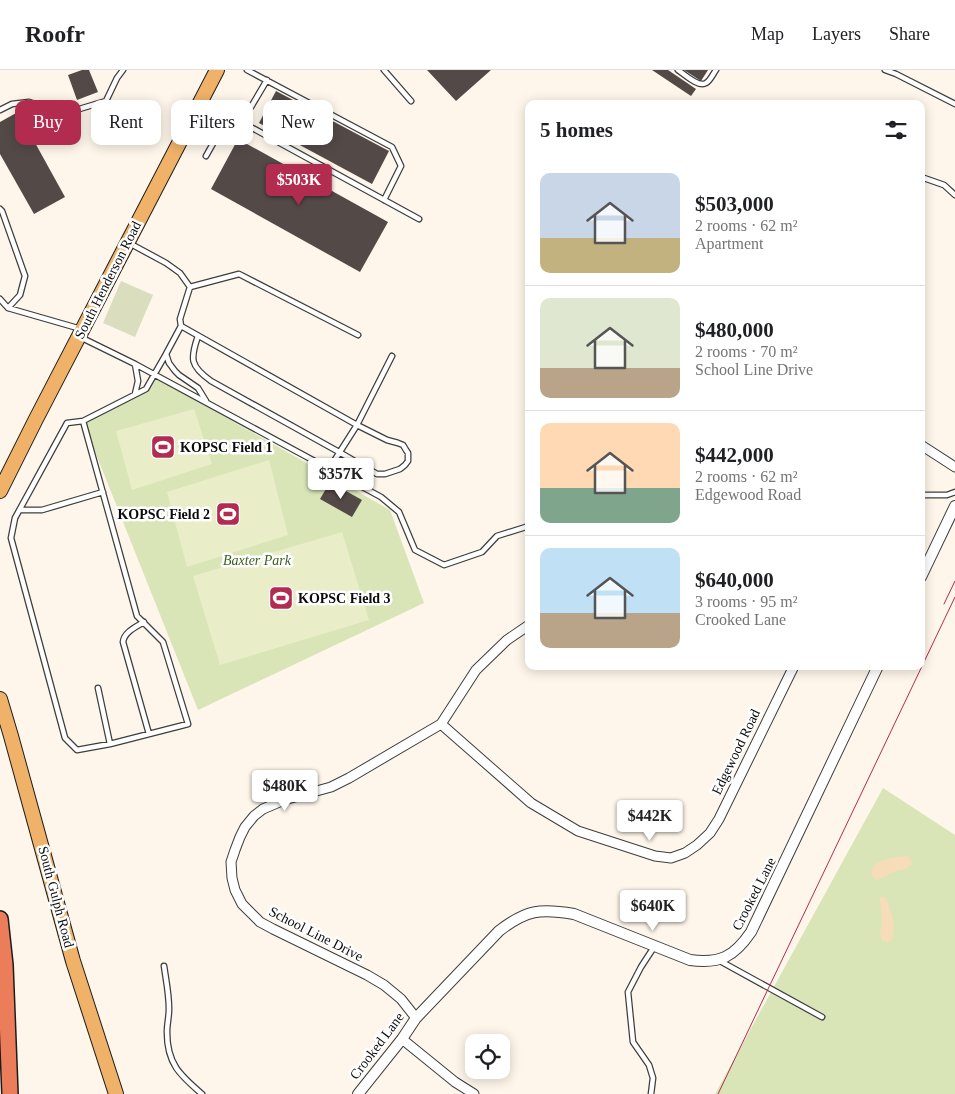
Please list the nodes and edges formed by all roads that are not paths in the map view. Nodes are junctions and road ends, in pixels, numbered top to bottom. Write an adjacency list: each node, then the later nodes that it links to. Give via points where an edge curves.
1 (124, 70): 13 (lane, via 106,102 76,110 56,111 29,102 12,104)
2 (218, 70): 9 (main road, South Henderson Road)
3 (247, 70): 8 (lane)
4 (384, 70): 10 (lane)
5 (678, 70): 6 (lane, via 698,84 708,82)
6 (716, 70)
7 (885, 70): 12 (lane)
8 (266, 80): 11 (lane); 20 (lane, via 392,146 401,166)
9 (202, 100)
10 (411, 101)
11 (253, 103)
12 (955, 104)
13 (0, 110)
14 (253, 128): 20 (lane)
15 (179, 145): 23 (main road, South Henderson Road)
16 (212, 145): 17 (lane)
17 (206, 156)
18 (925, 178): 19 (lane, via 944,185)
19 (955, 195)
20 (384, 200): 22 (lane)
21 (0, 209): 26 (lane, via 25,276 20,295)
22 (419, 219)
23 (128, 242): 24 (lane, via 180,273); 28 (main road, South Henderson Road)
24 (190, 287): 27 (lane, via 180,319); 29 (lane, via 239,274)
25 (0, 299): 26 (lane)
26 (8, 308): 28 (lane)
27 (181, 326): 30 (lane); 31 (lane)
28 (81, 333): 33 (lane); 43 (main road, South Henderson Road)
29 (358, 335)
30 (198, 336): 38 (lane); 40 (lane, via 192,352 200,373)
31 (166, 354): 34 (lane); 36 (lane, via 175,371 198,388)
32 (392, 356): 38 (lane)
33 (135, 364): 34 (lane); 35 (lane, via 138,381)
34 (155, 374): 35 (lane, via 146,389); 36 (lane)
35 (135, 394): 37 (lane)
36 (206, 402): 42 (lane)
37 (83, 421): 45 (lane); 49 (lane, via 67,423)
38 (357, 425): 40 (lane); 40 (lane, via 403,445 408,453 406,466 377,474)
39 (925, 448): 41 (street)
40 (340, 452): 42 (lane)
41 (955, 467)
42 (329, 469): 50 (lane, via 381,498 399,512 415,550 444,565 482,552 497,536)
43 (4, 474): 44 (main road, South Henderson Road)
44 (0, 491)
45 (103, 492): 49 (lane, via 42,510); 52 (lane, via 137,616)
46 (955, 492): 47 (lane)
47 (925, 495)
48 (955, 506): 51 (street)
49 (20, 510): 60 (lane, via 11,538 65,738 77,750)
50 (525, 527)
51 (925, 569)
52 (144, 622): 59 (lane, via 126,634 123,642); 59 (lane, via 164,642 188,724)
53 (525, 628): 58 (street, School Line Drive, via 476,670)
54 (792, 670): 58 (street, Edgewood Road, via 710,833 685,853 671,858 655,856 578,831 531,803)
55 (876, 670): 63 (street, Crooked Lane, via 752,932 732,954)
56 (98, 688): 60 (lane)
57 (0, 699): 69 (main road, South Gulph Road, via 73,961)
58 (441, 724): 66 (street, School Line Drive, via 349,778 263,808 245,827 231,862 235,890 242,904 260,922 384,985)
59 (148, 734): 60 (lane)
60 (110, 744)
61 (0, 919): 68 (highway)
62 (655, 946): 63 (street, Crooked Lane, via 690,960); 66 (street, Crooked Lane, via 574,914 542,910 528,913 499,931); 73 (lane, via 628,992 633,1042 649,1065)
63 (719, 960): 65 (lane)
64 (164, 966): 70 (lane, via 169,1011 167,1047 180,1074)
65 (822, 1017)
66 (416, 1018): 67 (street, Crooked Lane)
67 (402, 1039): 71 (street, Crooked Lane); 72 (street)
68 (10, 1094)
69 (116, 1094)
70 (202, 1094)
71 (358, 1094)
72 (474, 1094)
73 (651, 1094)

